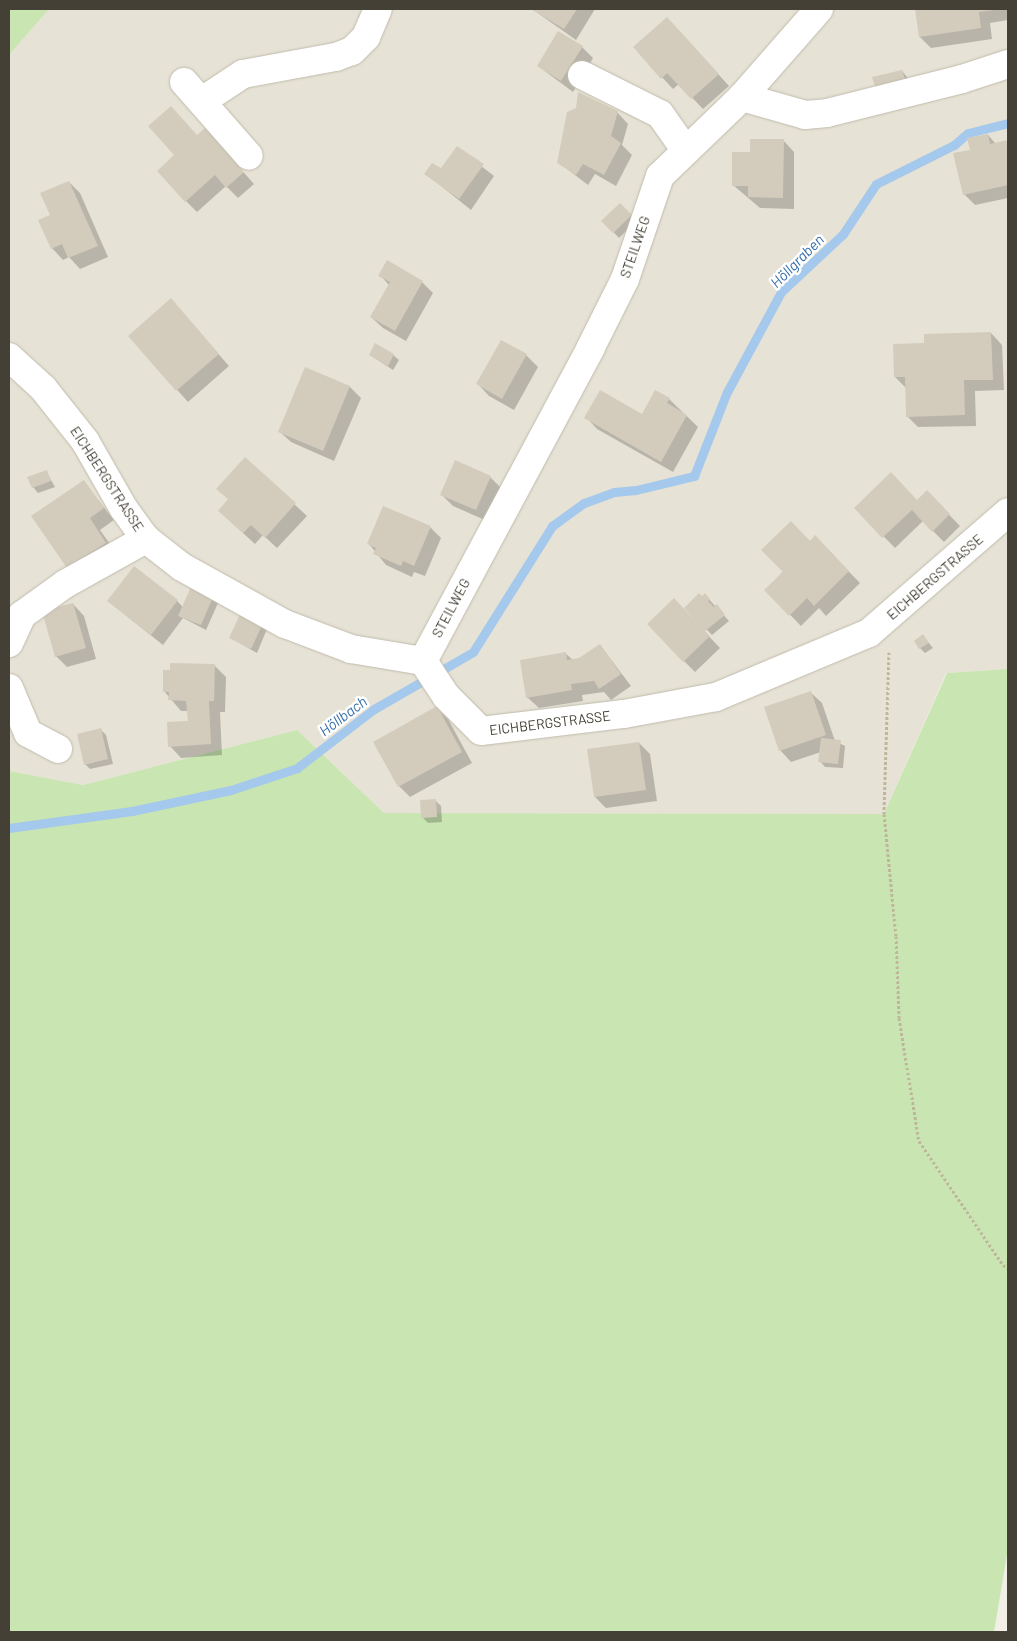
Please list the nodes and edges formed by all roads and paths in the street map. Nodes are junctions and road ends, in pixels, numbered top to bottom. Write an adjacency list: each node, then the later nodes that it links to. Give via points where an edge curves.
1 (378, 9): 7 (street, via 366,37 352,51 336,57 243,74)
2 (819, 9): 6 (street, STEILWEG)
3 (1008, 64): 6 (street, via 827,113 805,115)
4 (582, 75): 8 (street, via 660,114)
5 (184, 82): 7 (street)
6 (742, 97): 8 (street, STEILWEG)
7 (202, 101): 9 (street)
8 (686, 151): 15 (street, STEILWEG, via 660,176 624,279)
9 (249, 156)
10 (9, 357): 12 (street, EICHBERGSTRASSE, via 43,388 85,441 124,509)
11 (1008, 512): 13 (street, EICHBERGSTRASSE)
12 (146, 539): 14 (street, via 65,584 22,615); 15 (street, EICHBERGSTRASSE, via 196,576 284,624 351,649)
13 (889, 617): 15 (street, EICHBERGSTRASSE, via 868,633 716,697 633,712 481,732 446,696); 18 (path, via 884,814 895,927 899,1018 919,1141 1002,1264)
14 (9, 643)
15 (426, 665)
16 (9, 688): 17 (street, via 28,734)
17 (58, 749)
18 (1008, 1268)

